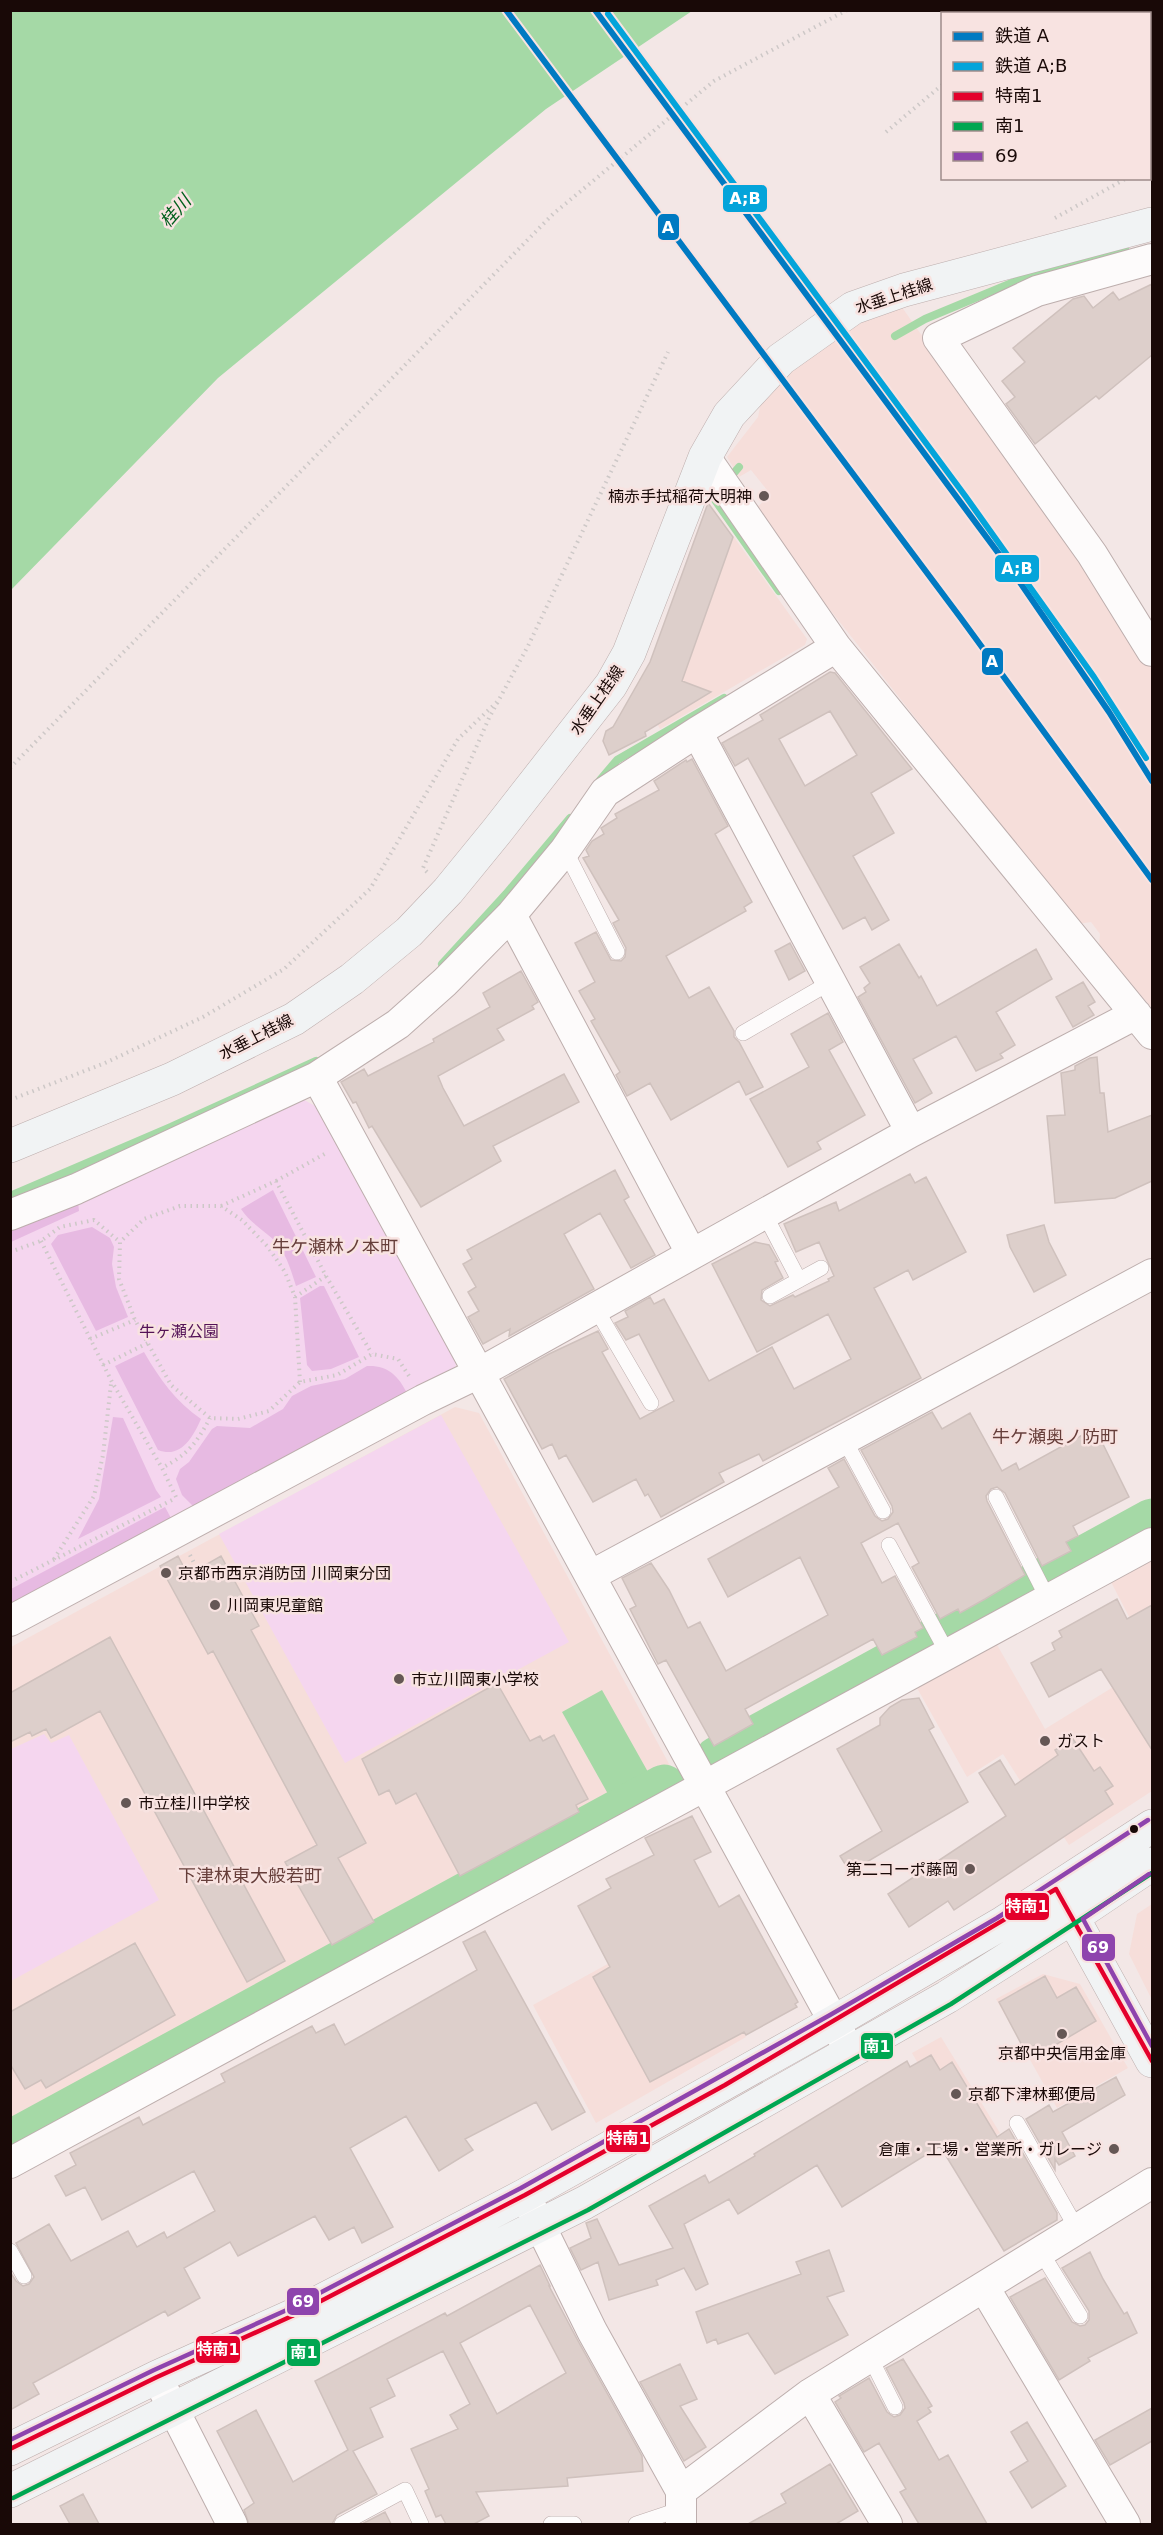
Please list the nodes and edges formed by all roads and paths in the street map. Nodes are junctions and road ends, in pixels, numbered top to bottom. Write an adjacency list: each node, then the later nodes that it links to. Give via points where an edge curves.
1 (847, 10): 12 (path, via 714,81 553,214)
2 (941, 86): 3 (path)
3 (886, 132)
4 (1152, 224): 7 (street, 水垂上桂線, via 904,290 853,308 781,359 729,415)
5 (1152, 259): 9 (street, via 1037,291 938,338 1092,554)
6 (668, 352): 10 (path, via 528,646)
7 (716, 474): 8 (street); 14 (street, 水垂上桂線, via 611,685)
8 (836, 647): 11 (street); 18 (street)
9 (1152, 651)
10 (497, 702): 14 (path, via 423,868); 21 (path, via 459,739 370,889 284,969 204,1017 105,1063)
11 (697, 732): 13 (street, via 605,792); 17 (street)
12 (10, 768)
13 (565, 850): 15 (street); 16 (lane)
14 (448, 891): 24 (street, 水垂上桂線, via 409,932 352,980 294,1019 172,1079)
15 (511, 915): 20 (street, via 398,1024); 32 (street)
16 (617, 952)
17 (831, 982): 19 (lane); 22 (street)
18 (1144, 1024): 22 (street)
19 (743, 1033)
20 (317, 1077): 23 (street); 28 (street, via 76,1189)
21 (10, 1100)
22 (911, 1132): 27 (street)
23 (351, 1141): 25 (path); 45 (street)
24 (10, 1146)
25 (276, 1180): 26 (path); 35 (path)
26 (221, 1206): 30 (path, via 171,1209 144,1219); 38 (path, via 242,1220 268,1247 285,1272)
27 (764, 1213): 32 (street); 36 (lane)
28 (10, 1215)
29 (41, 1241): 30 (path, via 60,1227 94,1220); 31 (path); 41 (path)
30 (120, 1242): 40 (path, via 119,1279)
31 (10, 1252)
32 (691, 1253): 39 (street)
33 (821, 1268): 36 (lane)
34 (1152, 1274): 51 (street)
35 (326, 1276): 38 (path); 43 (path)
36 (799, 1280): 37 (lane)
37 (770, 1296)
38 (295, 1297): 47 (path)
39 (596, 1307): 45 (street); 49 (lane)
40 (135, 1320): 41 (path); 42 (path)
41 (90, 1339): 44 (path)
42 (148, 1343): 44 (path); 50 (path, via 171,1385)
43 (372, 1354): 47 (path, via 337,1376); 48 (path, via 398,1359)
44 (103, 1365): 46 (path)
45 (479, 1373): 48 (street); 60 (street)
46 (112, 1382): 52 (path); 59 (path, via 94,1496)
47 (300, 1382): 50 (path, via 269,1411 238,1419)
48 (423, 1400): 56 (street)
49 (651, 1403)
50 (210, 1418): 52 (path, via 183,1457)
51 (844, 1439): 55 (lane); 60 (street)
52 (162, 1468): 54 (path)
53 (996, 1497): 62 (lane)
54 (176, 1498): 56 (path); 59 (path)
55 (883, 1510)
56 (189, 1525): 63 (street)
57 (1152, 1542): 62 (street)
58 (890, 1545): 64 (lane)
59 (54, 1559): 61 (path)
60 (590, 1576): 65 (street)
61 (10, 1582)
62 (1048, 1599): 64 (street)
63 (10, 1621)
64 (948, 1654): 65 (street)
65 (705, 1787): 70 (street); 74 (street)
66 (1152, 1826): 68 (street)
67 (1152, 1864): 69 (street)
68 (1056, 1889): 69 (street); 70 (street)
69 (1073, 1917): 71 (street, via 947,1997); 72 (street)
70 (834, 2022): 71 (street); 76 (street)
71 (850, 2052): 77 (street)
72 (1152, 2061)
73 (1017, 2123): 78 (lane)
74 (10, 2163)
75 (1152, 2183): 78 (street)
76 (525, 2195): 77 (street); 85 (street, via 292,2316)
77 (540, 2226): 88 (street); 91 (street)
78 (1077, 2229): 80 (street)
79 (10, 2251): 81 (lane)
80 (1041, 2252): 82 (street); 83 (lane)
81 (24, 2276)
82 (984, 2287): 84 (street); 99 (street)
83 (1080, 2316)
84 (870, 2357): 86 (street); 87 (lane)
85 (157, 2377): 88 (street); 89 (street)
86 (810, 2394): 91 (street); 98 (street)
87 (895, 2407)
88 (172, 2411): 90 (street); 92 (street)
89 (10, 2449)
90 (10, 2490)
91 (681, 2508): 97 (lane)
92 (232, 2524)
93 (342, 2524): 94 (lane, via 405,2490)
94 (421, 2524)
95 (550, 2524): 96 (lane)
96 (574, 2524)
97 (636, 2524)
98 (887, 2524)
99 (1125, 2524)

